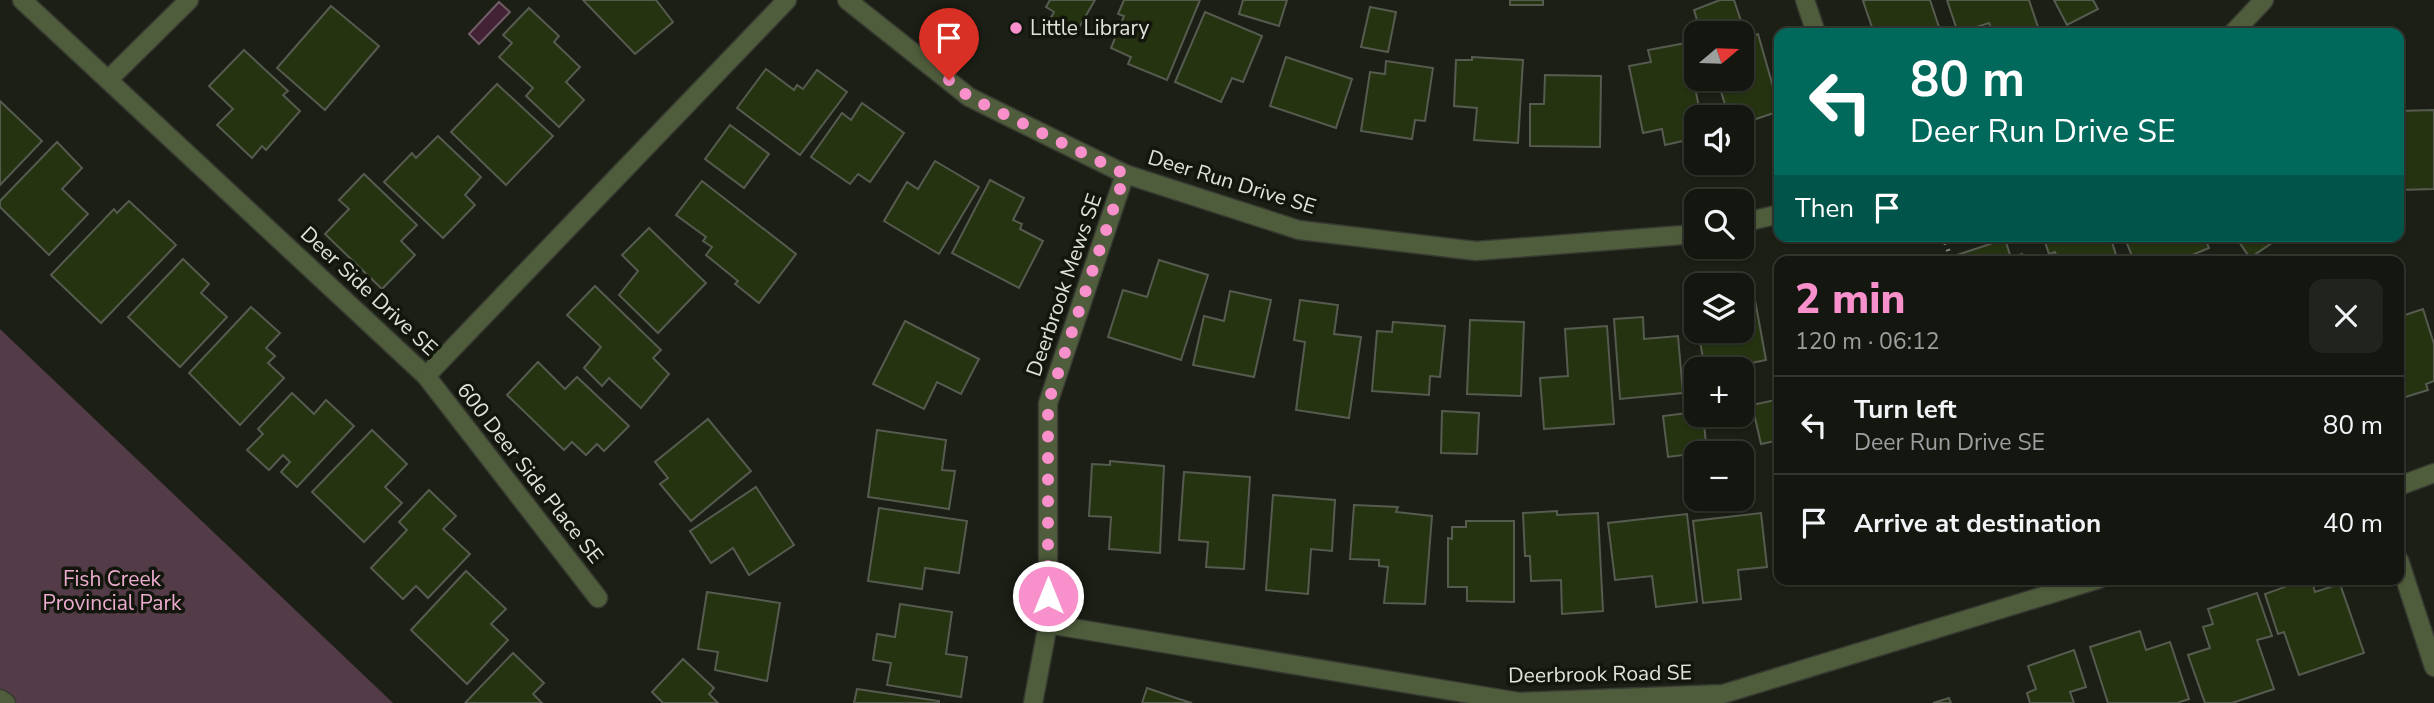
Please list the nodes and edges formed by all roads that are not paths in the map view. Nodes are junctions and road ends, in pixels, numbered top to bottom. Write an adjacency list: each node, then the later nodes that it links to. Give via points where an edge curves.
1 (22, 0): 9 (street, Deer Side Drive SE)
2 (189, 0): 9 (street)
3 (787, 0): 14 (street, Deer Side Drive SE)
4 (847, 0): 10 (street, Deer Run Drive SE, via 969,97)
5 (1805, 0): 7 (street)
6 (2264, 0): 8 (street)
7 (1814, 28)
8 (2238, 28)
9 (108, 80): 14 (street, Deer Side Drive SE)
10 (1125, 174): 13 (street, Deer Run Drive SE, via 1299,230 1476,251); 20 (street, Deerbrook Mews SE, via 1048,403)
11 (1774, 215): 12 (street)
12 (1754, 220)
13 (1684, 235)
14 (426, 376): 19 (street, 600 Deer Side Place SE)
15 (2434, 473): 16 (street)
16 (2404, 484)
17 (2404, 575): 21 (street)
18 (2079, 585): 25 (street, Deerbrook Road SE, via 1723,694)
19 (598, 598)
20 (1048, 624): 24 (street, Deerbrook Mews SE); 25 (street, Deerbrook Road SE)
21 (2434, 667)
22 (0, 699): 23 (street)
23 (6, 703)
24 (1033, 703)
25 (1519, 703)

